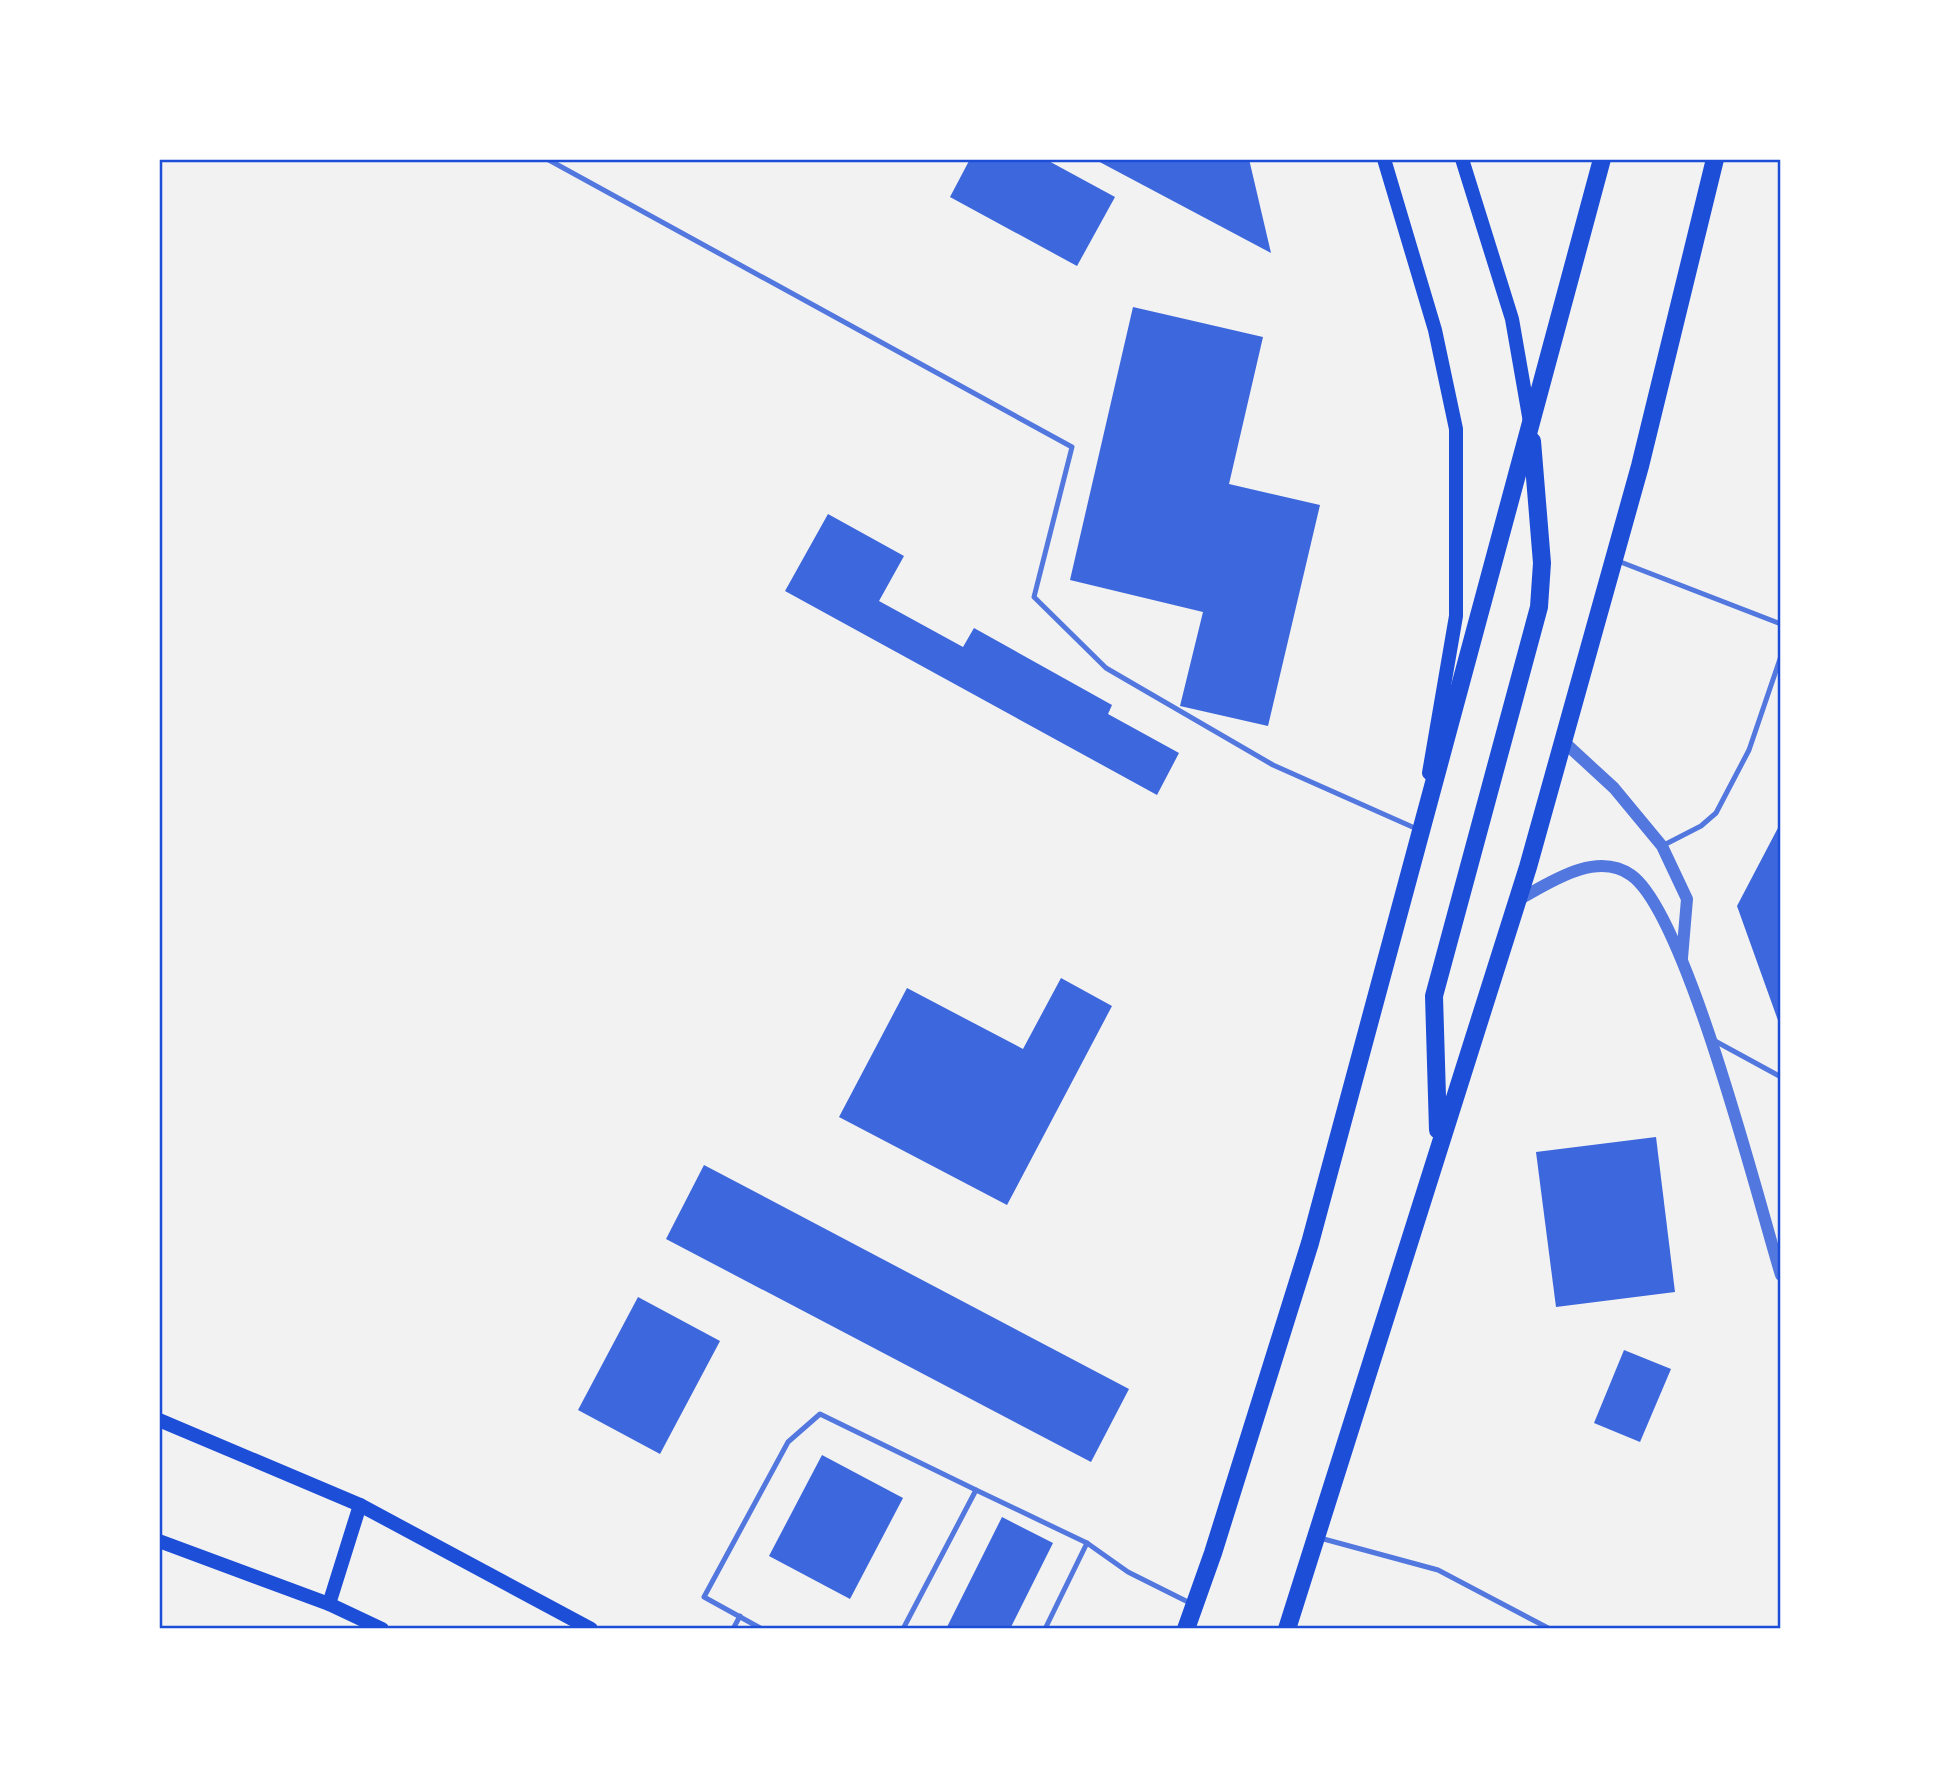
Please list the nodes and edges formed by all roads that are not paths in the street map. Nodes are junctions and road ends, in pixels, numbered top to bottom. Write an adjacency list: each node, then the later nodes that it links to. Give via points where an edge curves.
1 (547, 159): 11 (lane, via 1073,447 1034,597 1106,668 1273,765)
2 (1384, 159): 11 (main road, via 1435,330 1456,429 1456,616)
3 (1462, 159): 6 (main road, via 1511,319)
4 (1602, 159): 6 (main road)
5 (1715, 159): 7 (main road)
6 (1531, 427): 11 (main road); 17 (main road, via 1542,563 1539,607 1434,996)
7 (1615, 559): 8 (lane); 10 (main road)
8 (1781, 624)
9 (1781, 656): 12 (lane, via 1749,750 1716,813 1701,827)
10 (1564, 742): 12 (street, via 1614,788); 13 (main road)
11 (1420, 831): 26 (main road, via 1310,1243)
12 (1662, 846): 14 (street, via 1686,899)
13 (1518, 900): 14 (street, via 1573,871 1597,865 1630,874 1651,899); 17 (main road)
14 (1682, 958): 15 (street)
15 (1709, 1038): 16 (lane); 18 (street)
16 (1781, 1077)
17 (1438, 1144): 22 (main road)
18 (1781, 1275)
19 (159, 1420): 21 (main road)
20 (976, 1490): 24 (lane); 27 (lane, via 820,1414 788,1442 704,1597); 32 (lane)
21 (360, 1505): 25 (main road); 29 (main road)
22 (1317, 1537): 35 (main road); 36 (lane, via 1438,1570)
23 (159, 1541): 25 (main road)
24 (1087, 1544): 26 (lane, via 1128,1572); 33 (lane)
25 (329, 1604): 28 (main road)
26 (1194, 1604): 34 (main road)
27 (740, 1616): 30 (lane); 31 (lane)
28 (382, 1629)
29 (591, 1629)
30 (733, 1629)
31 (762, 1629)
32 (903, 1629)
33 (1045, 1629)
34 (1186, 1629)
35 (1287, 1629)
36 (1550, 1629)

